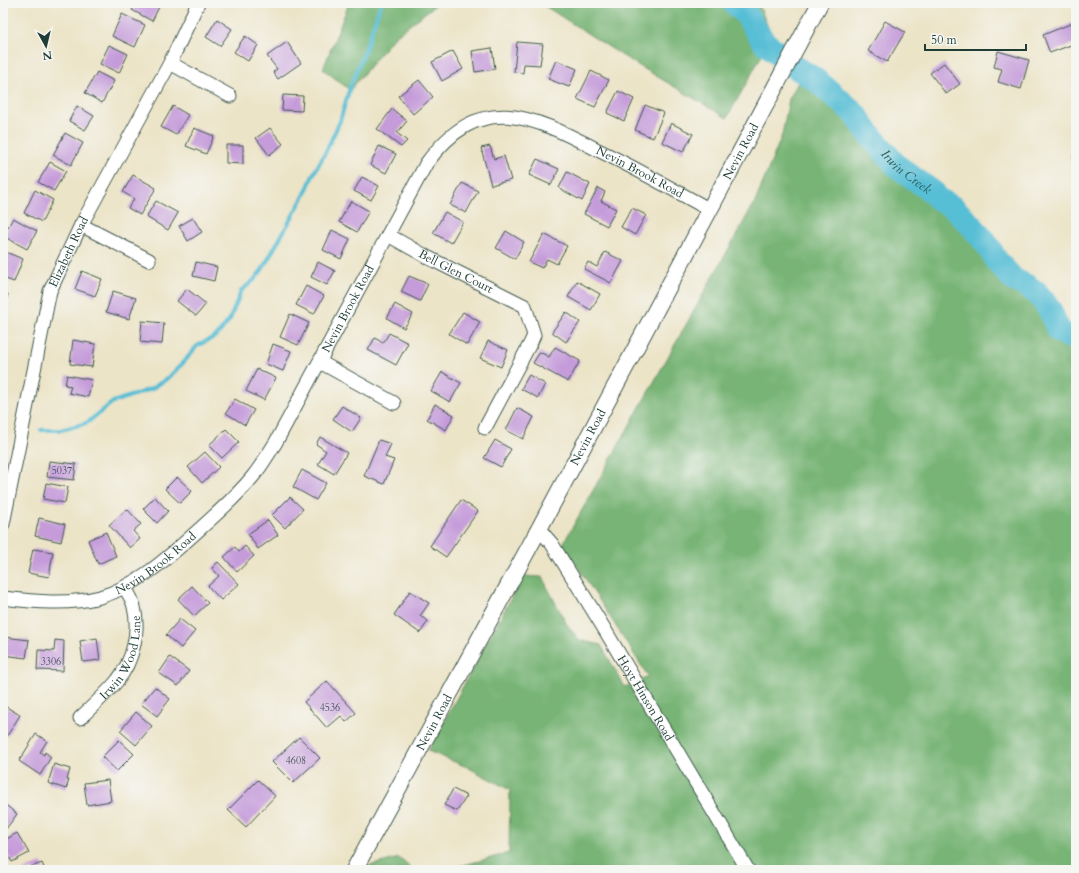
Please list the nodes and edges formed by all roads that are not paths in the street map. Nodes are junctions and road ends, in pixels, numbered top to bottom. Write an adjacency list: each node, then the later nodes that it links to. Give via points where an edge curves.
1 (198, 3): 3 (street, Elizabeth Road)
2 (820, 3): 5 (main road, Nevin Road)
3 (170, 63): 4 (street); 6 (street, Elizabeth Road)
4 (230, 96)
5 (710, 210): 7 (street, Nevin Brook Road, via 560,130 532,120 504,116 477,121 453,134 443,143 426,164); 13 (main road, Nevin Road)
6 (81, 225): 8 (street); 12 (street, Elizabeth Road, via 50,290)
7 (388, 235): 9 (street, Nevin Brook Road); 11 (street, Bell Glen Court, via 525,306 534,335)
8 (149, 260)
9 (320, 362): 10 (street); 14 (street, Nevin Brook Road, via 276,442 253,476 222,509 170,556)
10 (394, 403)
11 (485, 428)
12 (3, 524)
13 (539, 529): 17 (main road, Nevin Road); 18 (street, Hoyt Hinson Road, via 552,544 602,625)
14 (125, 587): 15 (street, Nevin Brook Road, via 100,597 74,601); 16 (street, Irwin Wood Lane, via 134,606 135,642 118,680)
15 (3, 598)
16 (80, 718)
17 (354, 870)
18 (748, 870)

